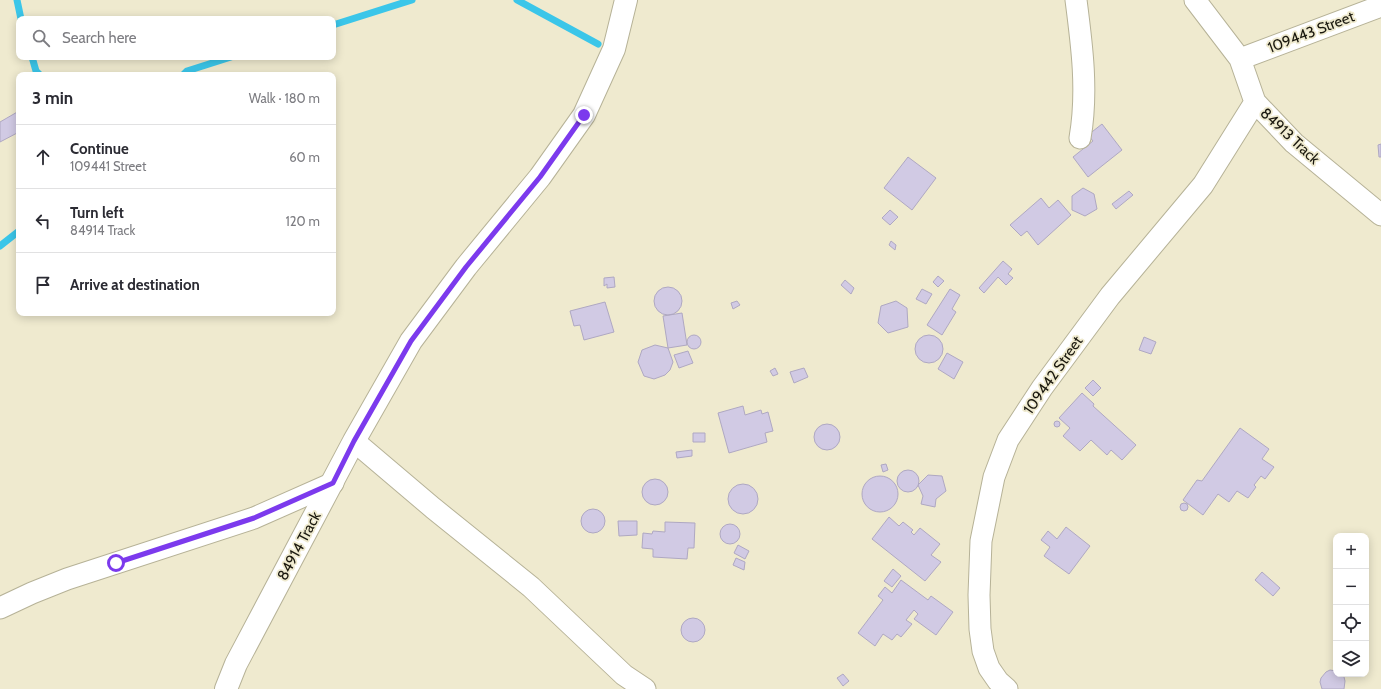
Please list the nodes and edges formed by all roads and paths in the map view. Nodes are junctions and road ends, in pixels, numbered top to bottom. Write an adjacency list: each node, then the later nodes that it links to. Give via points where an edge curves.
1 (626, 0): 9 (street, 84914 Track, via 614,49 584,115 540,177 466,267 411,341)
2 (1076, 0): 7 (street, via 1082,39 1084,94 1084,118)
3 (1195, 0): 5 (street, 84913 Track)
4 (1381, 6): 5 (street, 109443 Street)
5 (1240, 59): 6 (street, 84913 Track)
6 (1255, 102): 8 (street, 84913 Track, via 1294,144); 14 (street, 109442 Street, via 1203,185 1110,296 1042,388 1008,440 994,477 981,541 979,595 983,651 989,668)
7 (1080, 138)
8 (1381, 215)
9 (354, 441): 10 (street, 84914 Track); 13 (street, via 531,587 624,675)
10 (333, 483): 11 (street, via 254,518 67,579); 12 (street, 84914 Track, via 236,664)
11 (0, 608)
12 (226, 689)
13 (645, 689)
14 (1007, 689)

